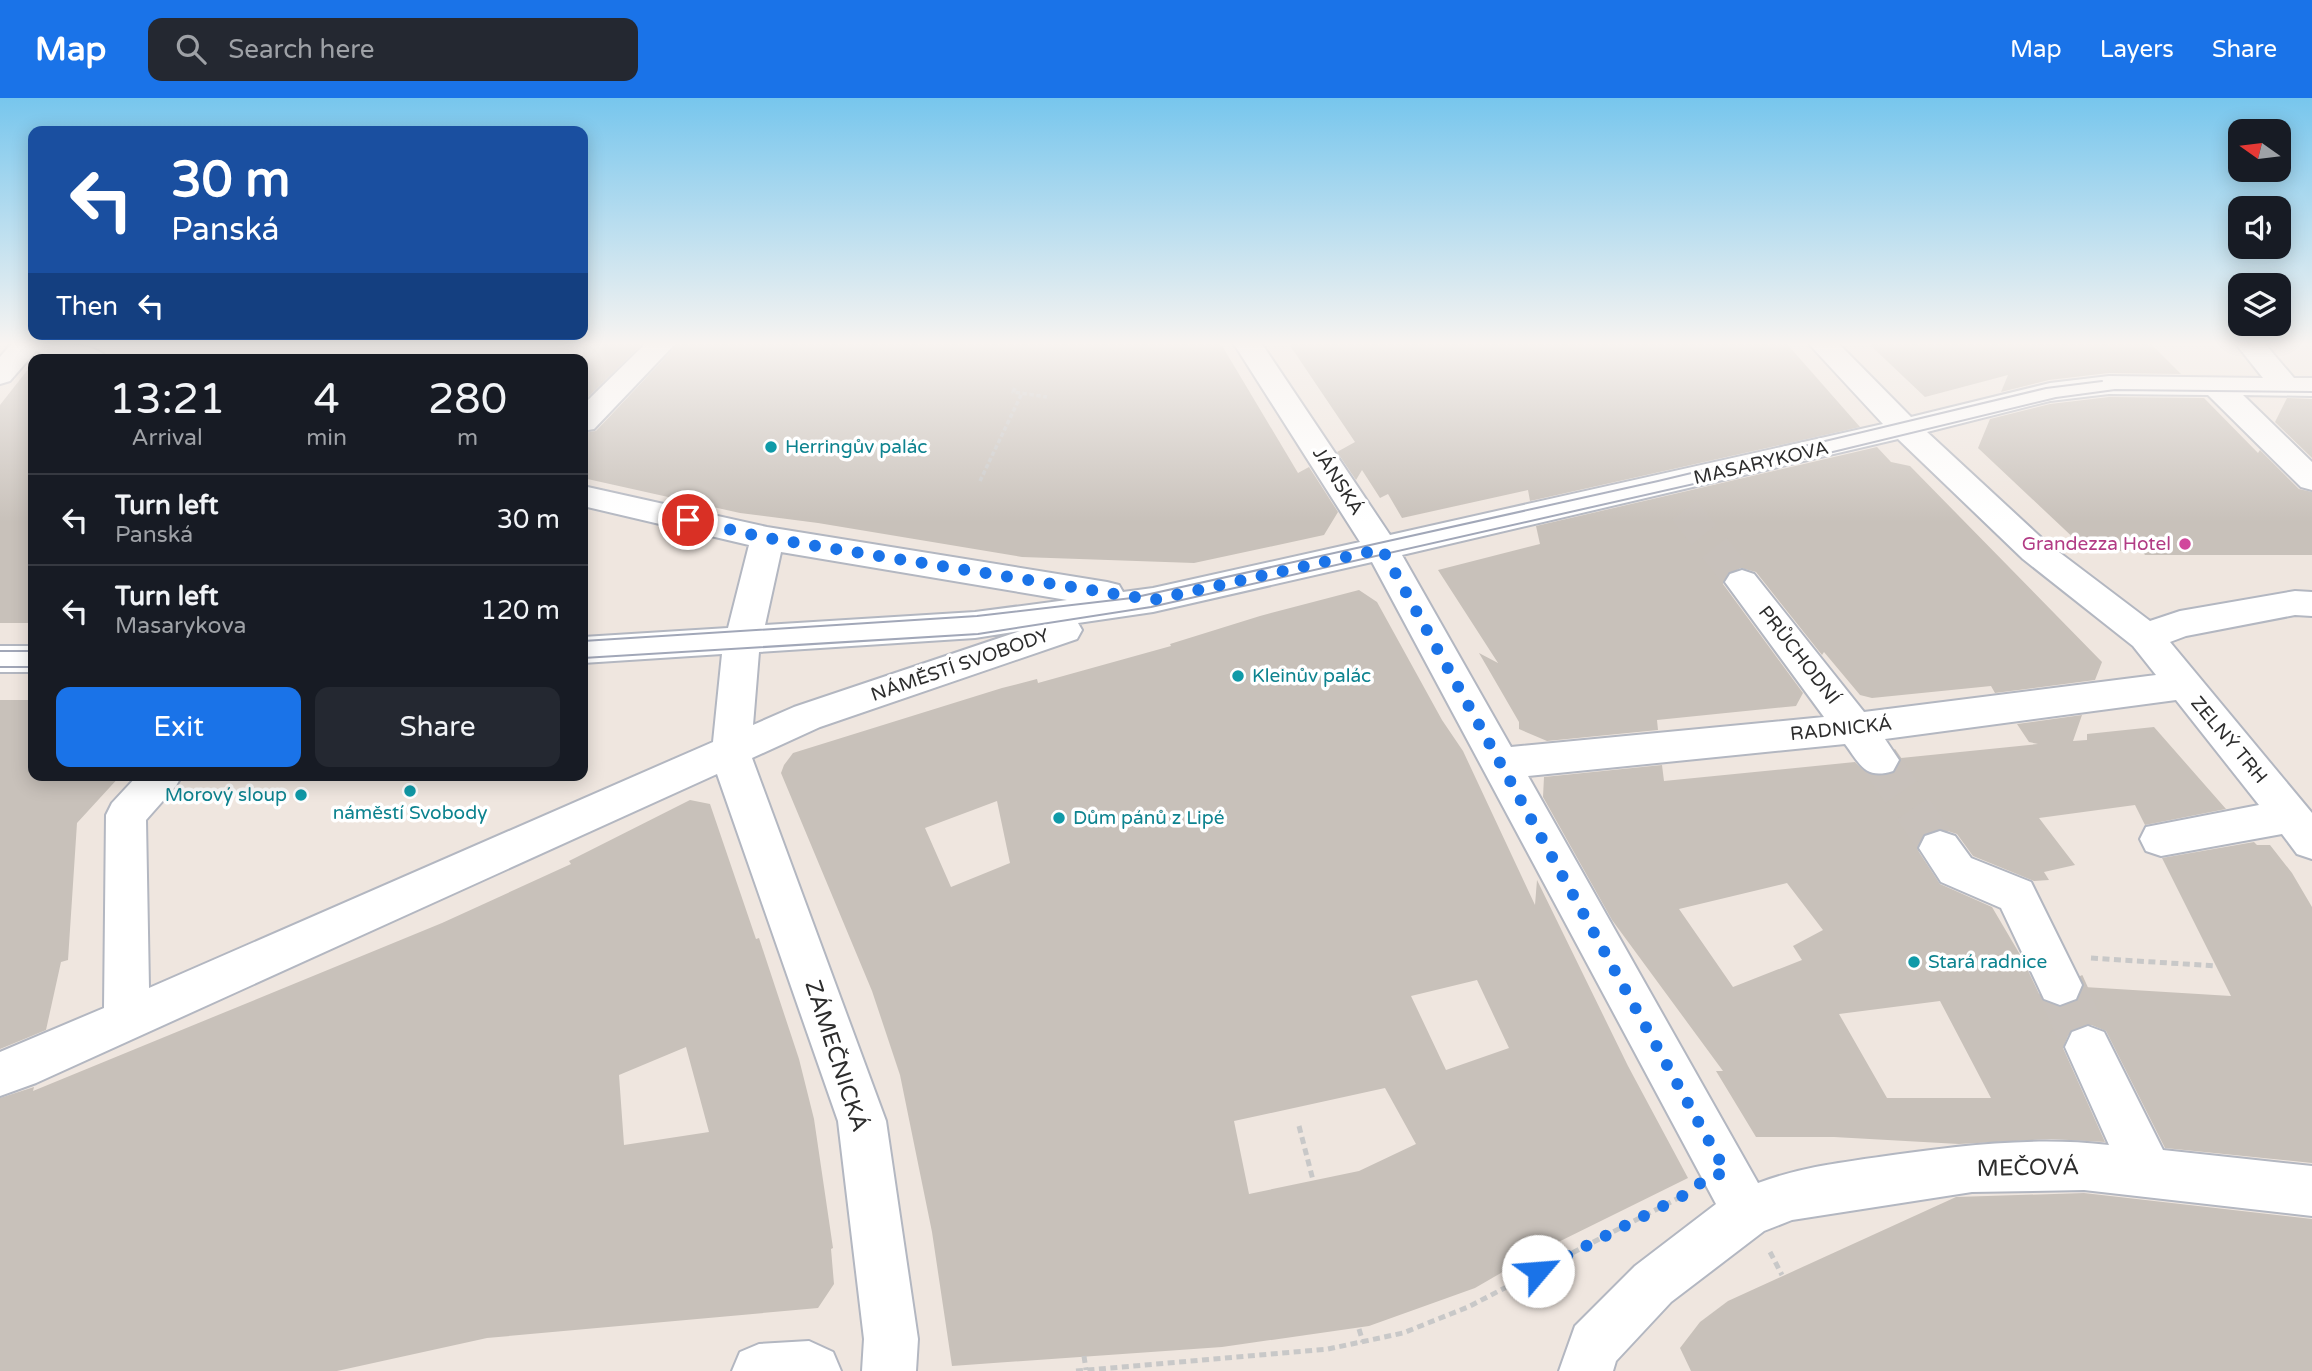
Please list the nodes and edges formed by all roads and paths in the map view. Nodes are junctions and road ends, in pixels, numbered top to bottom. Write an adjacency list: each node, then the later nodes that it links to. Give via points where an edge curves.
1 (602, 403): 7 (street)
2 (1017, 403): 10 (path)
3 (1287, 403): 15 (street, JÁNSKÁ)
4 (1881, 403): 8 (street, ZELNÝ TRH)
5 (2006, 403): 8 (street, MASARYKOVA)
6 (2234, 403): 9 (street)
7 (588, 417)
8 (1906, 429): 11 (street, MASARYKOVA); 20 (street, ZELNÝ TRH, via 2035,551)
9 (2312, 480)
10 (980, 481)
11 (1664, 485): 13 (street); 15 (street, MASARYKOVA)
12 (588, 497): 14 (street, NÁMĚSTÍ SVOBODY)
13 (1684, 510)
14 (767, 538): 18 (street, NÁMĚSTÍ SVOBODY, via 811,534); 21 (street)
15 (1382, 549): 16 (street, MASARYKOVA); 29 (street, JÁNSKÁ)
16 (1338, 560): 18 (street, NÁMĚSTÍ SVOBODY)
17 (1742, 582): 26 (street, PRŮCHODNÍ)
18 (1153, 600): 21 (street, NÁMĚSTÍ SVOBODY, via 975,625); 27 (street, NÁMĚSTÍ SVOBODY, via 807,717)
19 (2312, 604): 20 (street, via 2295,603 2180,624)
20 (2147, 637): 25 (street, ZELNÝ TRH)
21 (742, 640): 22 (street, NÁMĚSTÍ SVOBODY); 27 (street)
22 (588, 650)
23 (0, 659): 24 (street)
24 (28, 659)
25 (2183, 685): 26 (street, RADNICKÁ); 31 (street, ZELNÝ TRH)
26 (1856, 728): 28 (street, PRŮCHODNÍ); 29 (street, RADNICKÁ)
27 (731, 752): 36 (street, NÁMĚSTÍ SVOBODY); 50 (street, ZÁMEČNICKÁ, via 862,1121 891,1339)
28 (1879, 760)
29 (1499, 764): 43 (street, JÁNSKÁ)
30 (157, 781): 36 (street, via 126,815)
31 (2302, 829): 32 (street)
32 (2161, 839)
33 (1940, 848): 35 (street, via 1956,870 2016,895)
34 (2216, 966): 35 (path)
35 (2052, 970)
36 (127, 1020): 38 (street, NÁMĚSTÍ SVOBODY)
37 (2088, 1047): 40 (street)
38 (10, 1071)
39 (1299, 1126): 41 (path)
40 (2148, 1173): 42 (street, MEČOVÁ); 43 (street, MEČOVÁ, via 2084,1166 1972,1168 1792,1195)
41 (1313, 1180)
42 (2312, 1191)
43 (1736, 1192): 45 (path, via 1707,1178 1688,1193 1468,1307); 52 (street, MEČOVÁ, via 1594,1345)
44 (1359, 1329): 45 (path)
45 (1363, 1342): 47 (path)
46 (1084, 1356): 47 (path)
47 (1086, 1370): 51 (path)
48 (759, 1371): 49 (street)
49 (814, 1371)
50 (889, 1371)
51 (1076, 1371)
52 (1586, 1371)

